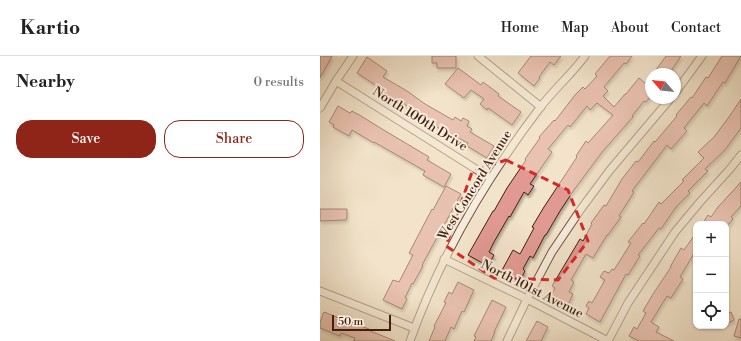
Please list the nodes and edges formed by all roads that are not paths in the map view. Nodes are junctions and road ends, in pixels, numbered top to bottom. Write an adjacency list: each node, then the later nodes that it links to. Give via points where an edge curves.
1 (353, 56): 5 (street)
2 (478, 56): 8 (street)
3 (586, 56): 8 (street, West Concord Avenue)
4 (702, 56): 6 (street)
5 (336, 81): 9 (street); 11 (street, North 100th Drive)
6 (681, 85)
7 (666, 104): 14 (street, via 581,209 552,252)
8 (541, 107): 11 (street, West Concord Avenue)
9 (320, 108)
10 (741, 155): 18 (street, via 675,232 628,303)
11 (490, 178): 12 (street, West Concord Avenue)
12 (444, 259): 14 (street, North 101st Avenue); 15 (street, West Concord Avenue)
13 (320, 291): 15 (street)
14 (527, 299): 17 (street); 18 (street, North 101st Avenue)
15 (414, 328): 16 (street, West Concord Avenue)
16 (410, 341)
17 (508, 341)
18 (608, 341)

